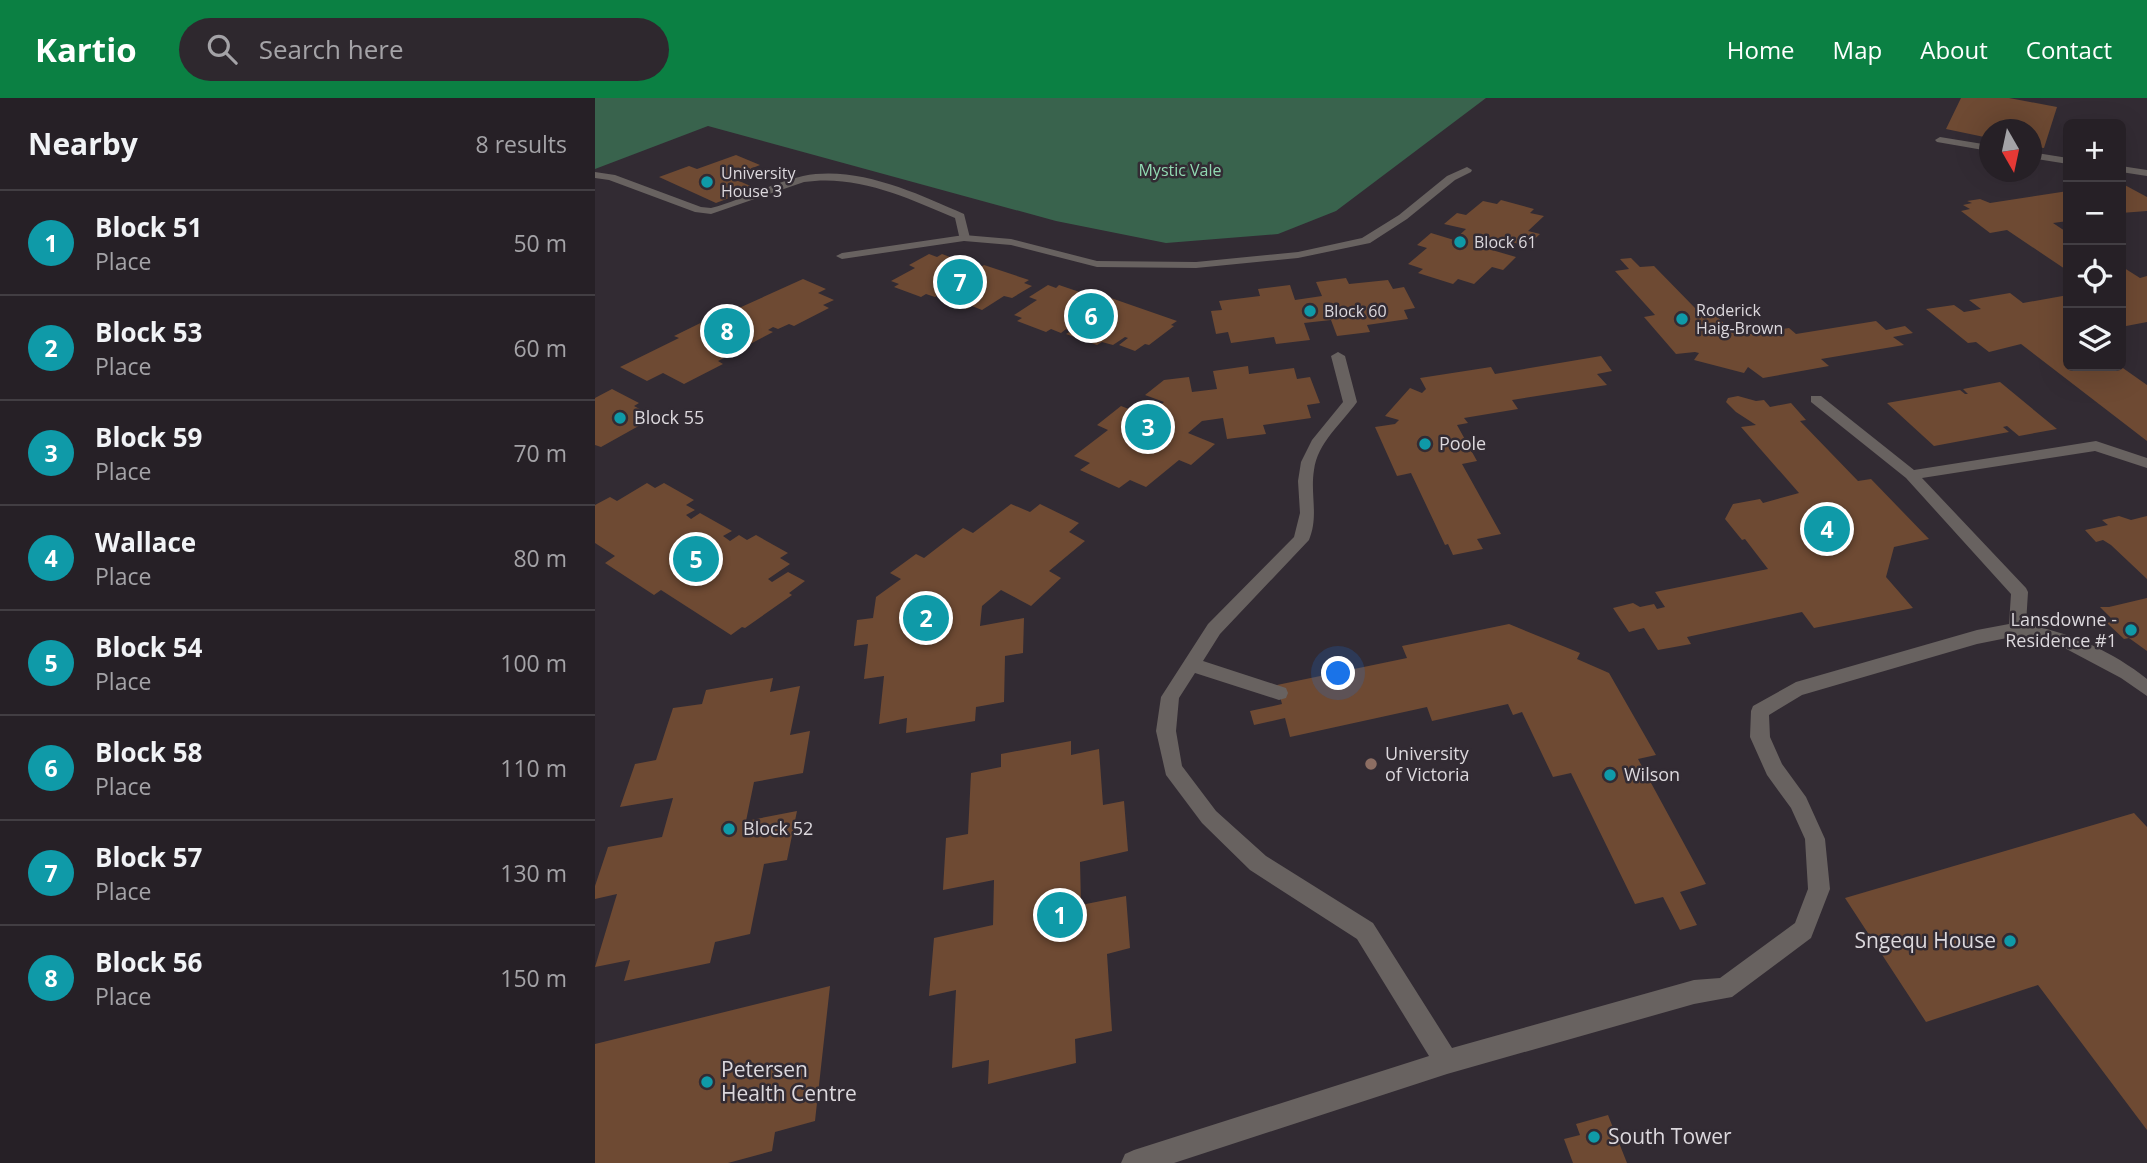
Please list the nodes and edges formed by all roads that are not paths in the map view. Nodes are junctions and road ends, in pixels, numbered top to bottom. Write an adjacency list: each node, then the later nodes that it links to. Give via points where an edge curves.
1 (1940, 140): 2 (street)
2 (1979, 146)
3 (2042, 157): 4 (street)
4 (2063, 160)
5 (1467, 170): 9 (street, via 1366,241 1298,255 1196,265 1097,264 1011,242)
6 (2126, 170): 7 (street)
7 (2147, 173)
8 (595, 175): 9 (street, via 711,211 805,179 843,177 960,216)
9 (964, 238): 10 (street)
10 (842, 256)
11 (1338, 356): 16 (street, via 1350,402 1313,450 1306,471 1308,525 1301,540 1214,629)
12 (1815, 399): 14 (street)
13 (2147, 463): 14 (street, via 2097,446)
14 (1911, 475): 15 (street, via 2020,592)
15 (2017, 629): 17 (street, via 2061,638 2127,673); 19 (street, via 1796,689 1760,711 1759,737 1815,839 1819,889 1803,930 1724,989 1694,992)
16 (1191, 664): 18 (street); 19 (street, via 1170,697 1166,731 1174,769 1209,817 1258,863 1365,931)
17 (2147, 689)
18 (1279, 694)
19 (1447, 1062): 20 (street)
20 (1133, 1163)

